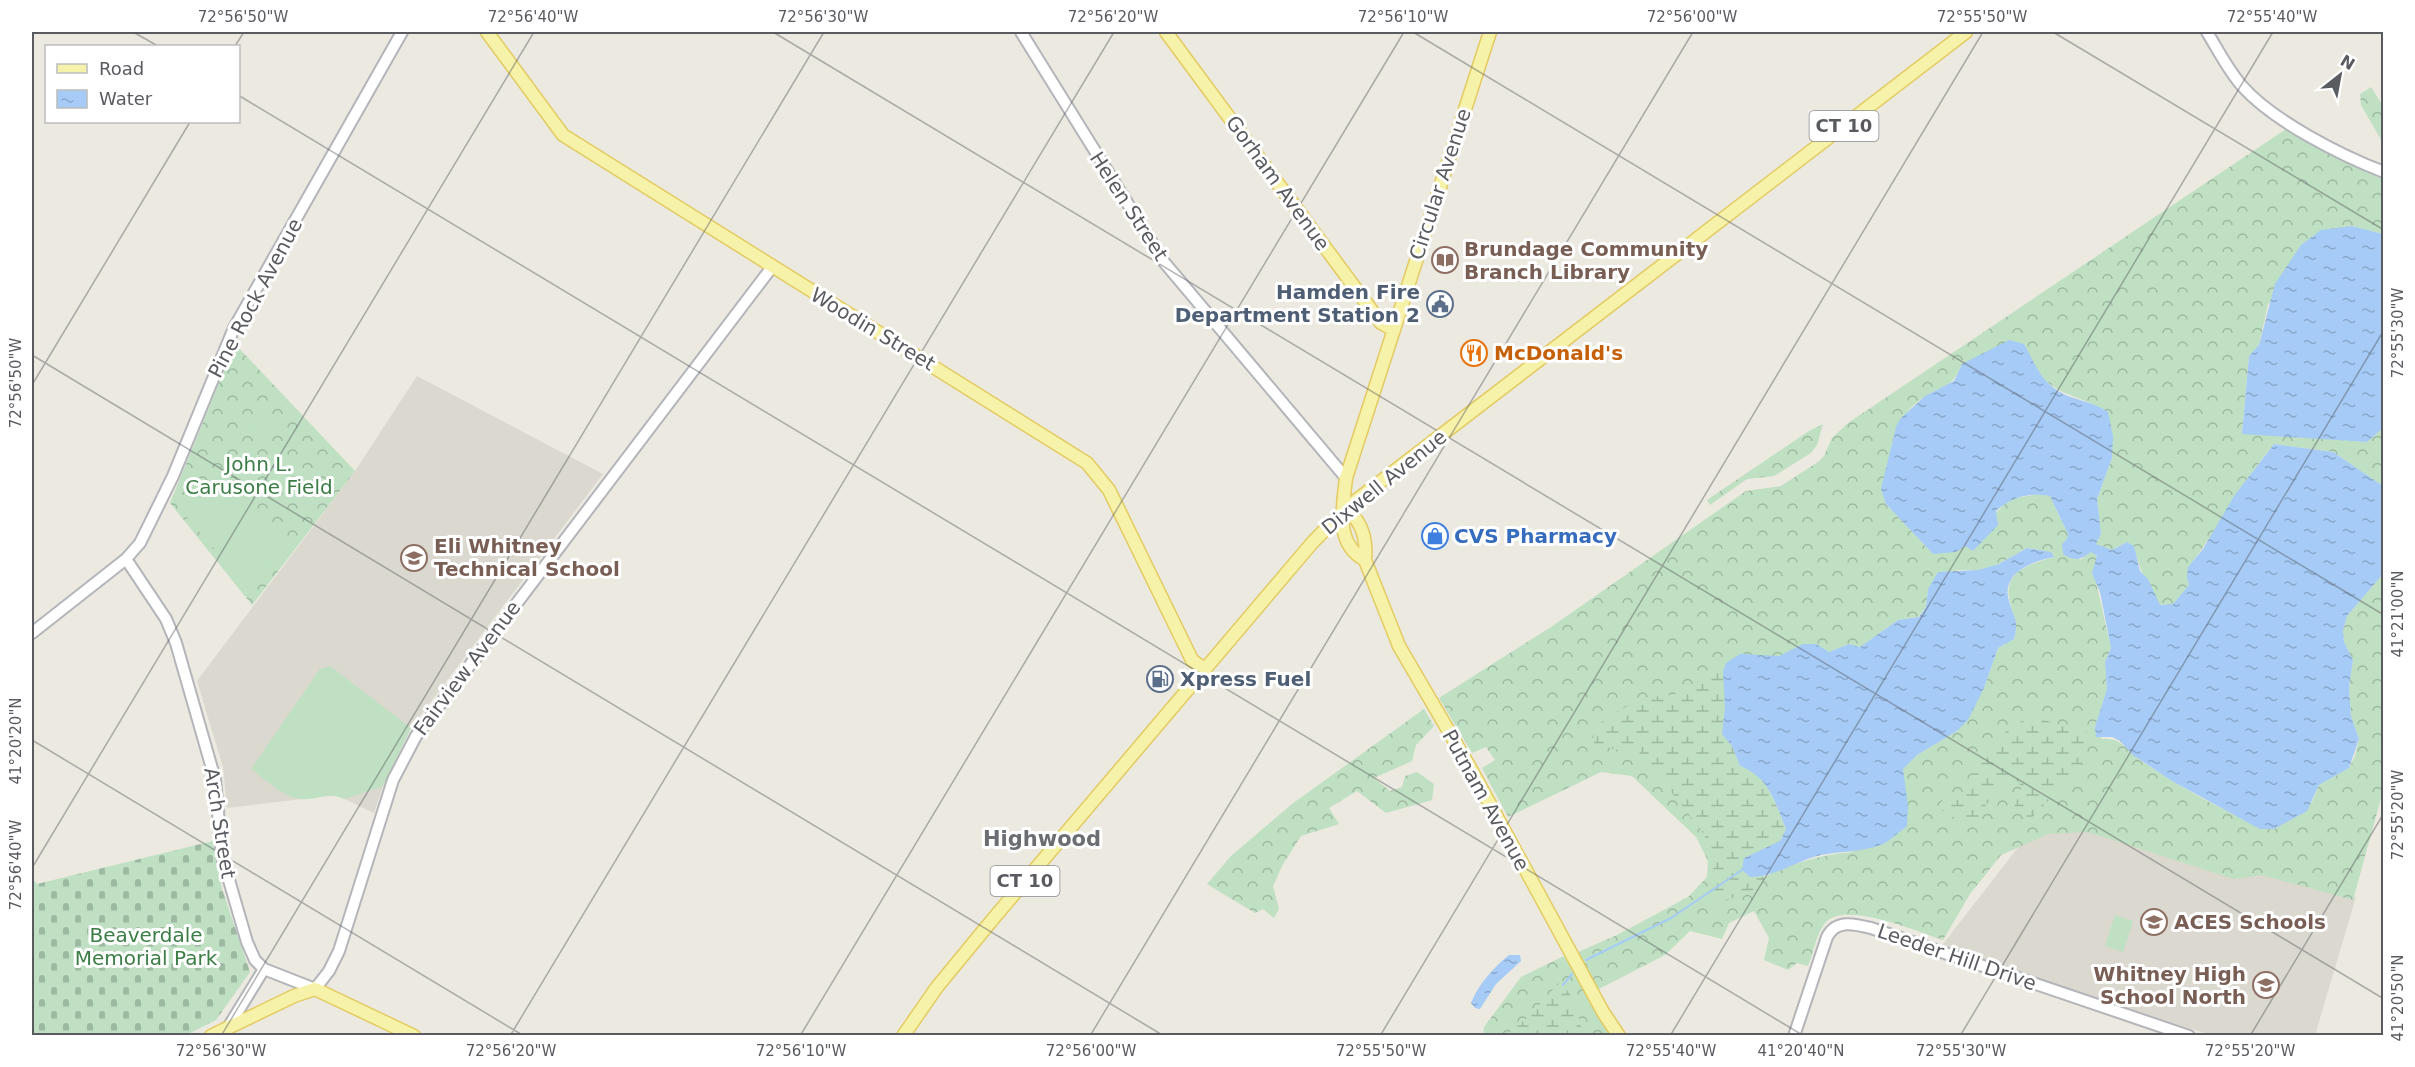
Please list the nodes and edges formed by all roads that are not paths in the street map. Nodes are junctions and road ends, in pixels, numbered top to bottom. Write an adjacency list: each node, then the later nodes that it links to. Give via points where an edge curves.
1 (402, 32): 13 (street, Pine Rock Avenue, via 234,328 164,496 140,543)
2 (487, 32): 9 (main road, Woodin Street, via 563,135)
3 (1021, 32): 11 (street, Helen Street, via 1164,262)
4 (1166, 32): 10 (main road, Gorham Avenue, via 1381,324)
5 (1490, 32): 10 (main road, Circular Avenue)
6 (1966, 32): 12 (main road, Dixwell Avenue / CT 10)
7 (2207, 32): 8 (street, via 2241,86 2301,130)
8 (2384, 172)
9 (772, 267): 16 (main road, Woodin Street, via 1087,463 1109,490 1192,660); 18 (street, Fairview Avenue, via 416,736 393,780 339,951)
10 (1394, 330): 11 (main road, Circular Avenue)
11 (1346, 478): 12 (main road, Circular Avenue)
12 (1345, 509): 14 (main road, Putnam Avenue, via 1360,525); 14 (main road, Putnam Avenue, via 1344,540); 16 (main road, Dixwell Avenue / CT 10)
13 (126, 559): 15 (street, Pine Rock Avenue); 17 (street, Arch Street, via 166,619 176,643 215,779 222,856 229,884 247,942)
14 (1365, 560): 23 (main road, Putnam Avenue, via 1399,646)
15 (32, 633)
16 (1205, 670): 22 (main road, Dixwell Avenue / CT 10, via 983,931)
17 (264, 969): 18 (street); 19 (street)
18 (315, 989): 19 (main road); 21 (main road)
19 (229, 1026): 20 (main road)
20 (211, 1035)
21 (414, 1035)
22 (903, 1035)
23 (1619, 1035)
24 (1794, 1035): 25 (street, Leeder Hill Drive, via 1830,930 1843,924 1871,928)
25 (2189, 1035)

